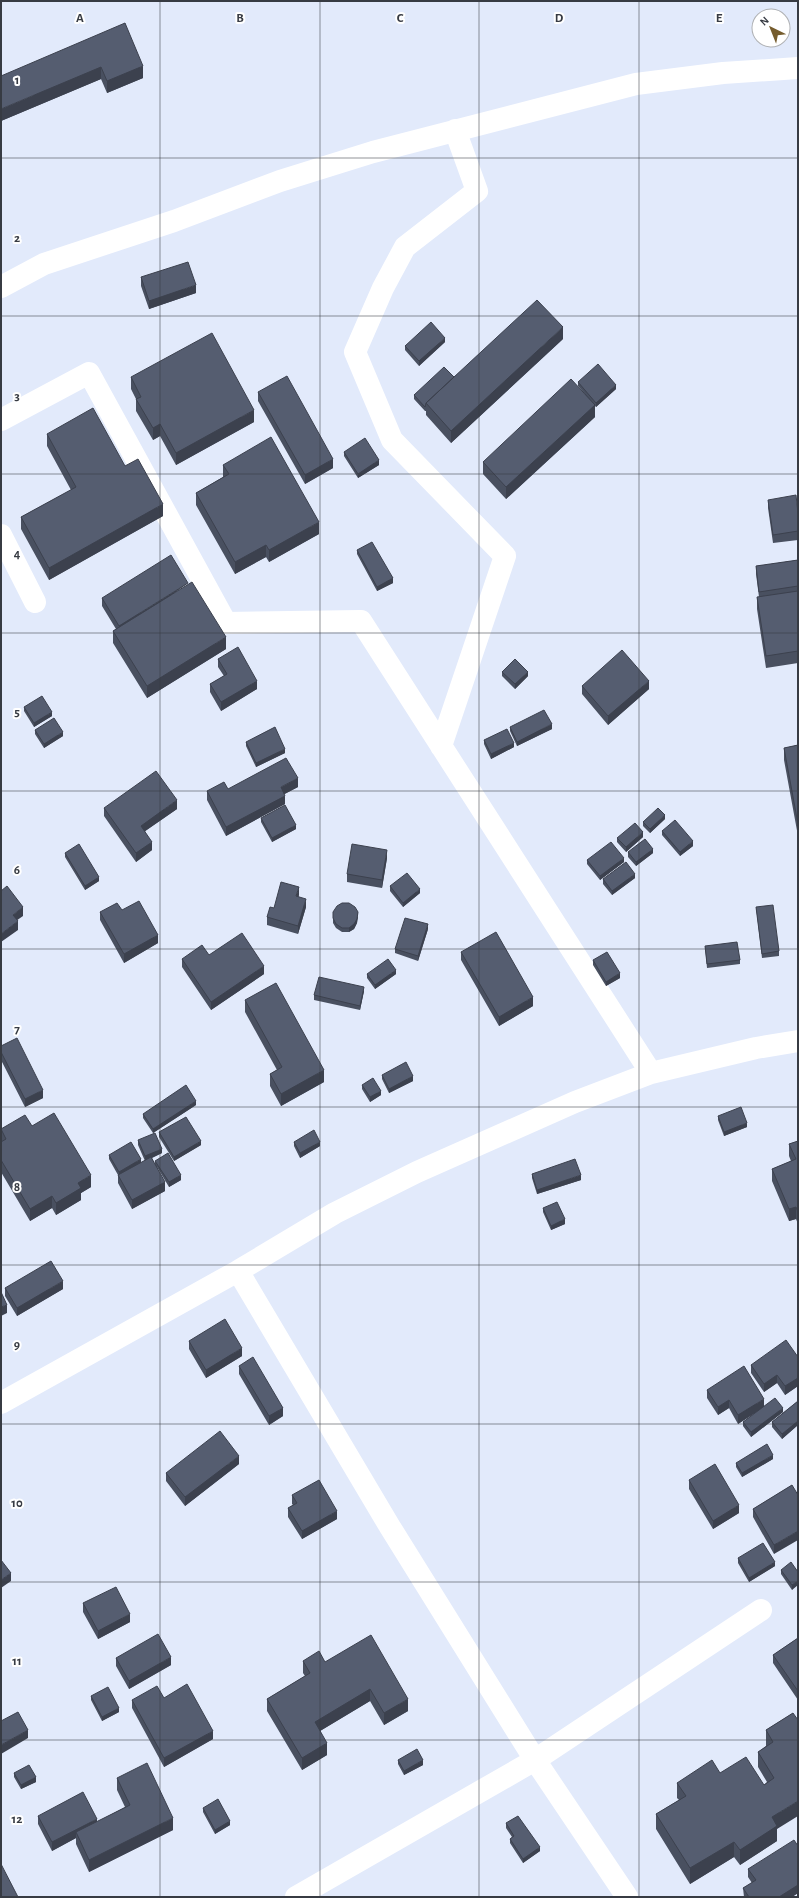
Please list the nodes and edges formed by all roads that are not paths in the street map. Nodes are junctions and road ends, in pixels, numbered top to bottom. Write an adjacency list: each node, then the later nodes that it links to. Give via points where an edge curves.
1 (798, 68): 2 (street, via 723,73 636,84)
2 (455, 130): 3 (street, via 372,152 280,181 174,221 44,264); 7 (street, via 477,191 405,248 383,288 355,352 392,440 505,556)
3 (1, 287)
4 (1, 420): 7 (street, via 89,373 226,622 361,621)
5 (1, 535): 6 (street)
6 (35, 602)
7 (442, 746): 9 (street)
8 (798, 1041): 9 (street, via 756,1048)
9 (652, 1073): 10 (street, via 575,1102 417,1172 335,1213)
10 (238, 1271): 11 (street); 13 (street, via 390,1527)
11 (1, 1403)
12 (761, 1610): 13 (street)
13 (535, 1760): 14 (street); 15 (street)
14 (296, 1897)
15 (627, 1897)

